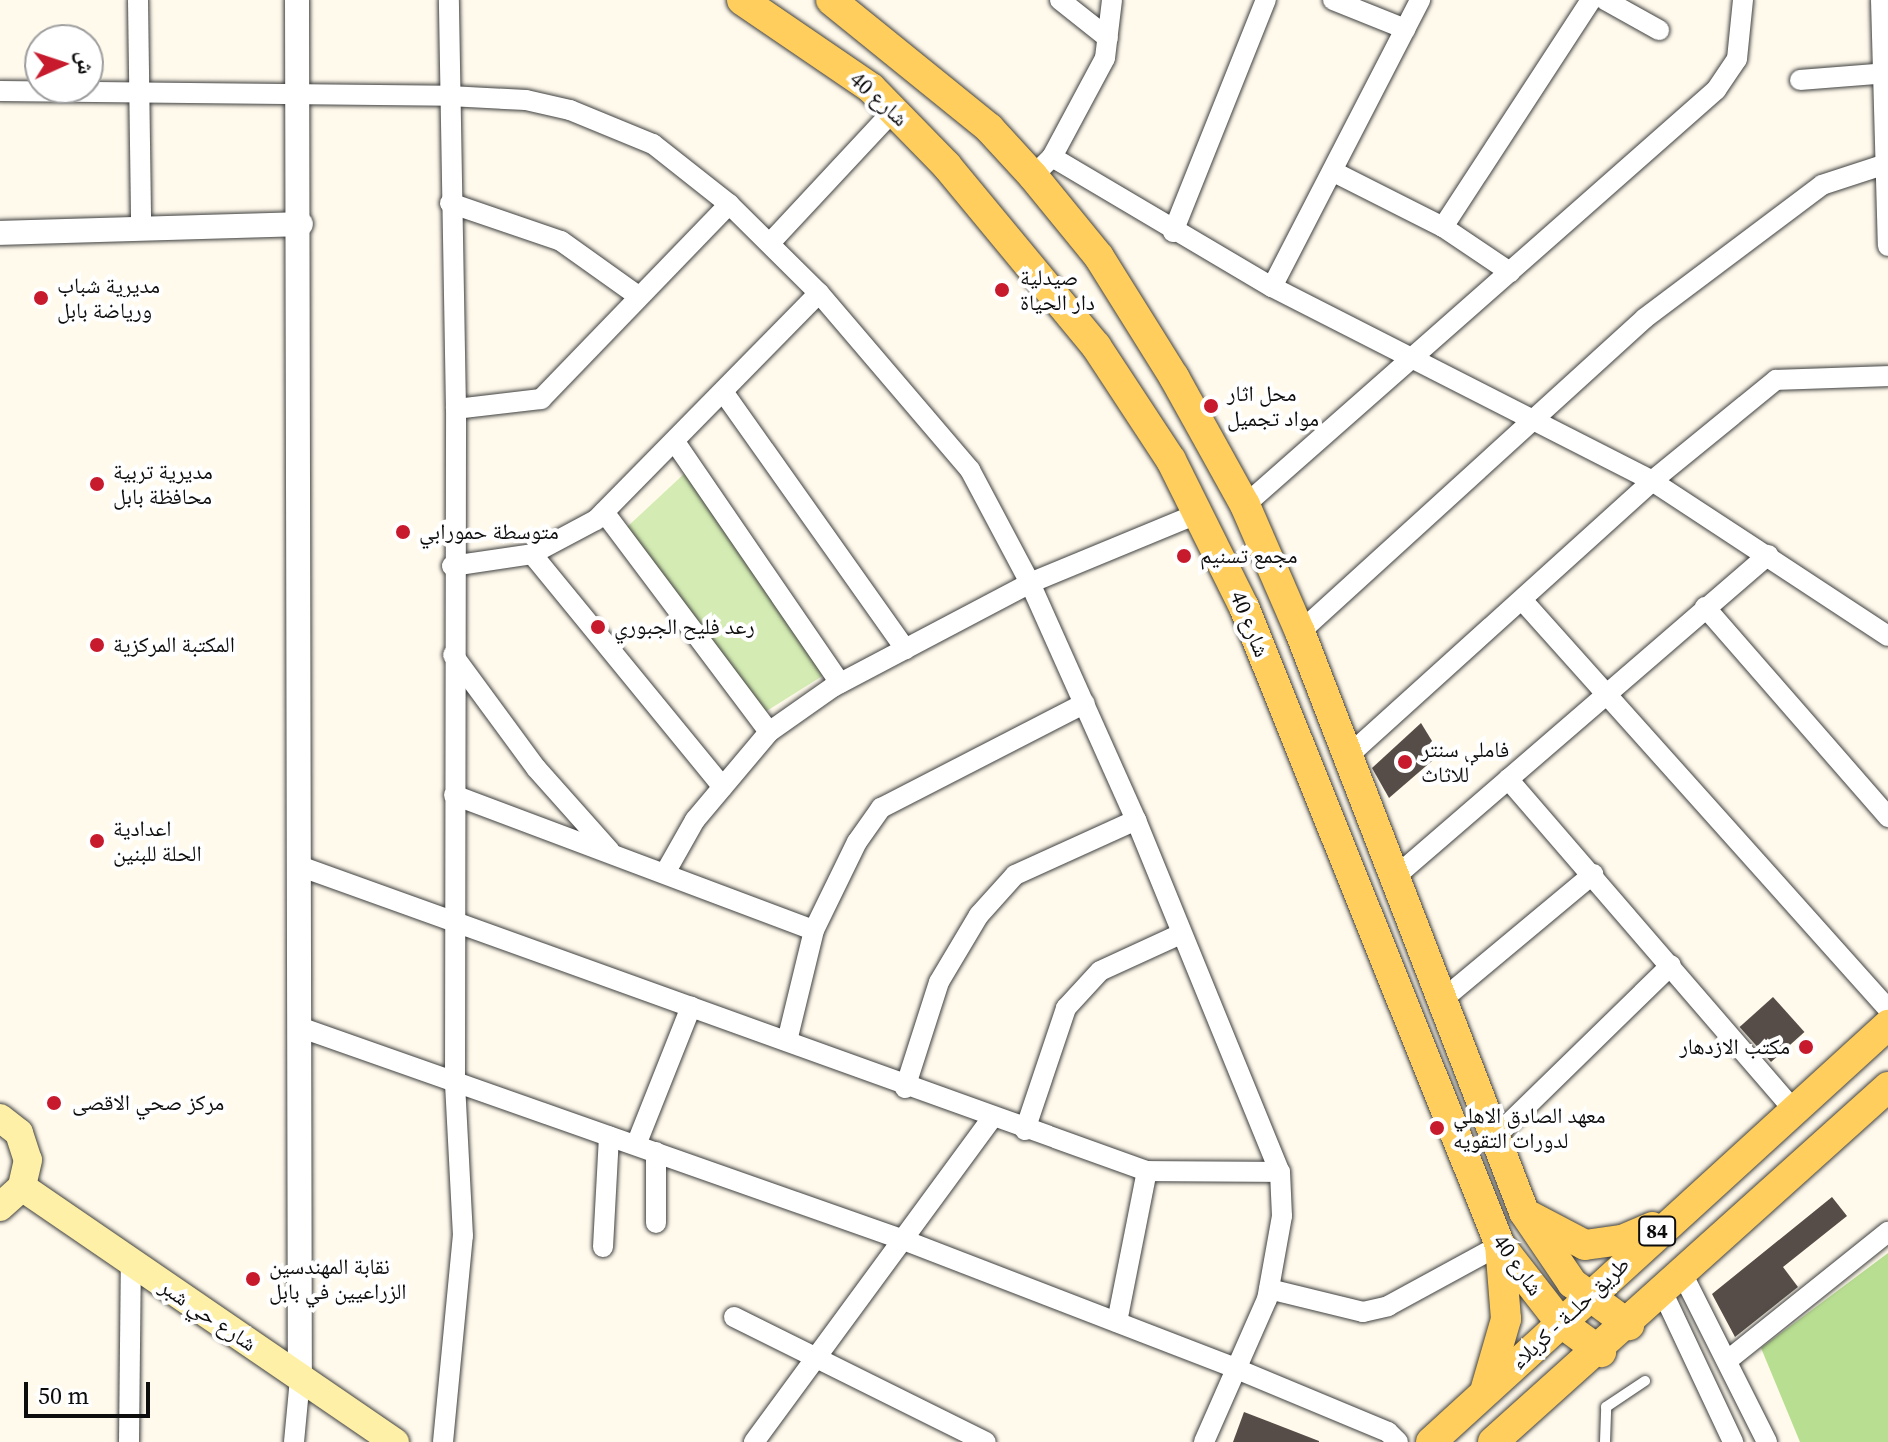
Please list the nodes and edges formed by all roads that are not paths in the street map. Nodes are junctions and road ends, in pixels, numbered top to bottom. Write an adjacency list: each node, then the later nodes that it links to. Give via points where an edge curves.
1 (138, 0): 21 (street)
2 (297, 0): 22 (street)
3 (449, 0): 23 (street)
4 (742, 0): 24 (main road, شارع 40, via 794,31)
5 (831, 0): 26 (main road, شارع 40)
6 (1060, 0): 17 (street)
7 (1112, 0): 17 (street)
8 (1266, 0): 33 (street)
9 (1333, 0): 15 (street)
10 (1420, 0): 15 (street)
11 (1591, 0): 32 (street)
12 (1605, 0): 16 (street)
13 (1743, 0): 37 (street, via 1737,59 1716,90)
14 (1881, 0): 18 (street)
15 (1405, 29): 27 (street)
16 (1659, 30)
17 (1108, 38): 26 (street, via 1105,58)
18 (1886, 73): 19 (street); 25 (street)
19 (1800, 80)
20 (0, 91): 21 (street)
21 (139, 93): 22 (street); 31 (street)
22 (299, 94): 23 (street); 30 (street)
23 (449, 96): 28 (street); 29 (street, via 526,100 614,123 653,144)
24 (894, 110): 35 (street); 43 (main road, شارع 40, via 1009,237)
25 (1886, 164): 36 (street); 48 (street, via 1822,185 1762,226 1645,318)
26 (1043, 167): 33 (street); 41 (main road, شارع 40)
27 (1334, 172): 32 (street); 38 (street)
28 (450, 203): 40 (street, via 561,241); 47 (street)
29 (729, 204): 35 (street); 40 (street)
30 (301, 224): 31 (street); 76 (street)
31 (141, 226): 34 (street)
32 (1443, 227): 37 (street)
33 (1173, 232): 38 (street)
34 (0, 233)
35 (770, 243): 39 (street)
36 (1888, 246)
37 (1510, 272): 42 (street)
38 (1272, 287): 42 (street)
39 (819, 293): 45 (street); 58 (street, via 970,470)
40 (638, 296): 47 (street, via 541,399)
41 (1155, 346): 43 (main road, via 1138,369); 46 (main road, شارع 40)
42 (1410, 359): 48 (street); 52 (street)
43 (1114, 372): 49 (main road, شارع 40)
44 (1888, 376): 51 (street, via 1776,380)
45 (724, 393): 50 (street); 63 (street)
46 (1187, 400): 49 (main road, via 1162,404); 52 (main road, شارع 40)
47 (456, 409): 57 (street)
48 (1536, 421): 51 (street); 61 (street)
49 (1147, 424): 54 (main road, شارع 40)
50 (675, 442): 53 (street); 65 (street)
51 (1652, 481): 56 (street); 59 (street)
52 (1245, 505): 61 (main road, شارع 40)
53 (604, 512): 55 (street); 68 (street)
54 (1199, 513): 58 (street); 110 (main road, شارع 40, via 1244,607)
55 (532, 554): 57 (street); 71 (street)
56 (1768, 555): 60 (street); 62 (street)
57 (452, 566): 64 (street)
58 (1030, 583): 63 (street); 67 (street)
59 (1523, 601): 66 (street); 69 (street)
60 (1705, 607): 66 (street); 73 (street)
61 (1300, 632): 69 (main road, شارع 40)
62 (1888, 636)
63 (905, 649): 65 (street)
64 (453, 655): 72 (street); 75 (street, via 536,768)
65 (840, 683): 68 (street)
66 (1608, 693): 70 (street); 86 (street)
67 (1085, 703): 74 (street); 81 (street, via 881,808 857,842)
68 (769, 732): 71 (street)
69 (1348, 756): 79 (main road, شارع 40)
70 (1508, 779): 78 (street); 79 (street)
71 (723, 787): 77 (street, via 695,820)
72 (454, 795): 75 (street); 80 (street)
73 (1888, 817)
74 (1136, 820): 82 (street); 92 (street, via 1015,875 979,915 939,982)
75 (613, 854): 77 (street)
76 (302, 867): 80 (street); 88 (street)
77 (665, 873): 81 (street)
78 (1593, 874): 83 (street); 84 (street)
79 (1395, 877): 84 (main road, شارع 40)
80 (455, 923): 85 (street); 90 (street)
81 (814, 930): 89 (street)
82 (1181, 934): 96 (street, via 1100,971 1066,1008); 102 (street)
83 (1671, 965): 93 (street); 97 (street)
84 (1442, 1000): 97 (main road, شارع 40)
85 (691, 1007): 89 (street); 99 (street)
86 (1888, 1009)
87 (1888, 1025): 93 (main road, طريق حلــة - كربلاء / 84)
88 (302, 1028): 90 (street); 124 (street)
89 (787, 1041): 92 (street)
90 (455, 1081): 98 (street); 130 (street, via 463,1236)
91 (1888, 1087): 114 (main road, طريق حلــة - كربلاء / 84)
92 (905, 1088): 95 (street)
93 (1792, 1108): 106 (main road, طريق حلــة - كربلاء / 84)
94 (0, 1118): 103 (main road, via 25,1146)
95 (992, 1118): 96 (street); 109 (street)
96 (1025, 1130): 101 (street)
97 (1497, 1135): 105 (main road, شارع 40)
98 (609, 1136): 99 (street); 111 (street)
99 (636, 1145): 100 (street)
100 (656, 1152): 107 (street); 109 (street)
101 (1147, 1171): 102 (street); 117 (street)
102 (1280, 1172): 113 (street, via 1282,1216)
103 (22, 1187): 104 (main road); 112 (main road, شارع حي شبر)
104 (0, 1207)
105 (1524, 1212): 106 (main road, via 1555,1235 1585,1245 1622,1240); 115 (main road, شارع 40, via 1539,1242)
106 (1669, 1220): 115 (main road, طريق حلــة - كربلاء / 84)
107 (656, 1223)
108 (1888, 1232): 122 (street)
109 (901, 1239): 117 (street); 121 (street)
110 (1500, 1245): 113 (street, via 1388,1306 1363,1312); 118 (main road, شارع 40); 126 (main road, via 1506,1319)
111 (603, 1247)
112 (131, 1263): 124 (main road, شارع حي شبر); 127 (street)
113 (1269, 1289): 123 (street)
114 (1678, 1293): 119 (main road, طريق حلــة - كربلاء / 84); 122 (street); 138 (street)
115 (1587, 1295): 118 (main road, طريق حلــة - كربلاء / 84); 119 (main road, شارع 40)
116 (734, 1317): 121 (street)
117 (1117, 1322): 123 (street)
118 (1560, 1322): 120 (main road, شارع 40); 126 (main road, طريق حلــة - كربلاء / 84)
119 (1629, 1325): 120 (main road, طريق حلــة - كربلاء / 84)
120 (1601, 1352): 136 (main road, طريق حلــة - كربلاء / 84)
121 (816, 1356): 131 (street); 132 (street)
122 (1728, 1360): 139 (street)
123 (1232, 1367): 133 (street); 134 (street, via 1388,1432)
124 (300, 1379): 128 (street); 129 (main road, شارع حي شبر)
125 (1645, 1381): 137 (lane, via 1606,1407)
126 (1484, 1393): 135 (main road, طريق حلــة - كربلاء / 84)
127 (129, 1442)
128 (294, 1442)
129 (395, 1442)
130 (443, 1442)
131 (754, 1442)
132 (986, 1442)
133 (1204, 1442)
134 (1398, 1442)
135 (1431, 1442)
136 (1493, 1442)
137 (1605, 1442)
138 (1733, 1442)
139 (1767, 1442)

